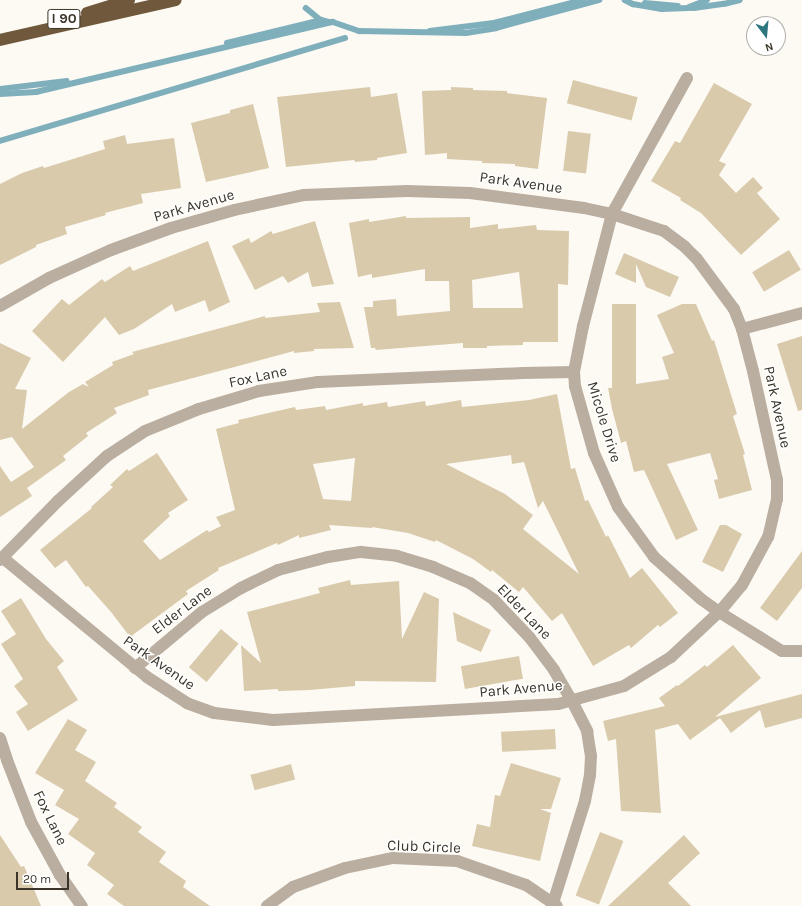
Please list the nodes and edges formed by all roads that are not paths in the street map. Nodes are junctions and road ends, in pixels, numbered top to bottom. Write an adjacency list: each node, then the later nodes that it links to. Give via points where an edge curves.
1 (129, 0): 3 (highway, I 90)
2 (176, 0): 3 (highway)
3 (0, 39)
4 (687, 78): 5 (street, Micole Drive)
5 (612, 214): 6 (street, Park Avenue, via 470,193 407,191 304,195 234,210 111,250 49,278); 8 (street, Park Avenue, via 664,231 685,247 734,309); 9 (street, Micole Drive, via 583,326)
6 (0, 306)
7 (802, 313): 8 (street)
8 (742, 329): 11 (street, Park Avenue, via 777,480 776,499 768,537 742,585)
9 (574, 372): 10 (street, Fox Lane, via 318,382 260,391 199,409 145,431 107,456); 11 (street, Micole Drive, via 575,386 594,453 618,507 654,557)
10 (1, 559): 13 (street, Park Avenue)
11 (719, 612): 12 (street, Micole Drive, via 782,651); 14 (street, Park Avenue, via 671,657 624,686)
12 (802, 651)
13 (135, 668): 14 (street, Park Avenue, via 187,703 214,712 273,720); 14 (street, Elder Lane, via 202,612 241,588 278,570 328,557 361,552 397,556 433,567 476,587 494,600 530,638 554,670)
14 (572, 701): 16 (street, Elder Lane, via 587,731 591,756 590,775 585,801)
15 (0, 738): 17 (street, Fox Lane, via 31,822 60,875)
16 (554, 905): 18 (street, Club Circle, via 526,885 457,861 394,858 346,868 301,884)
17 (82, 906)
18 (267, 906)

